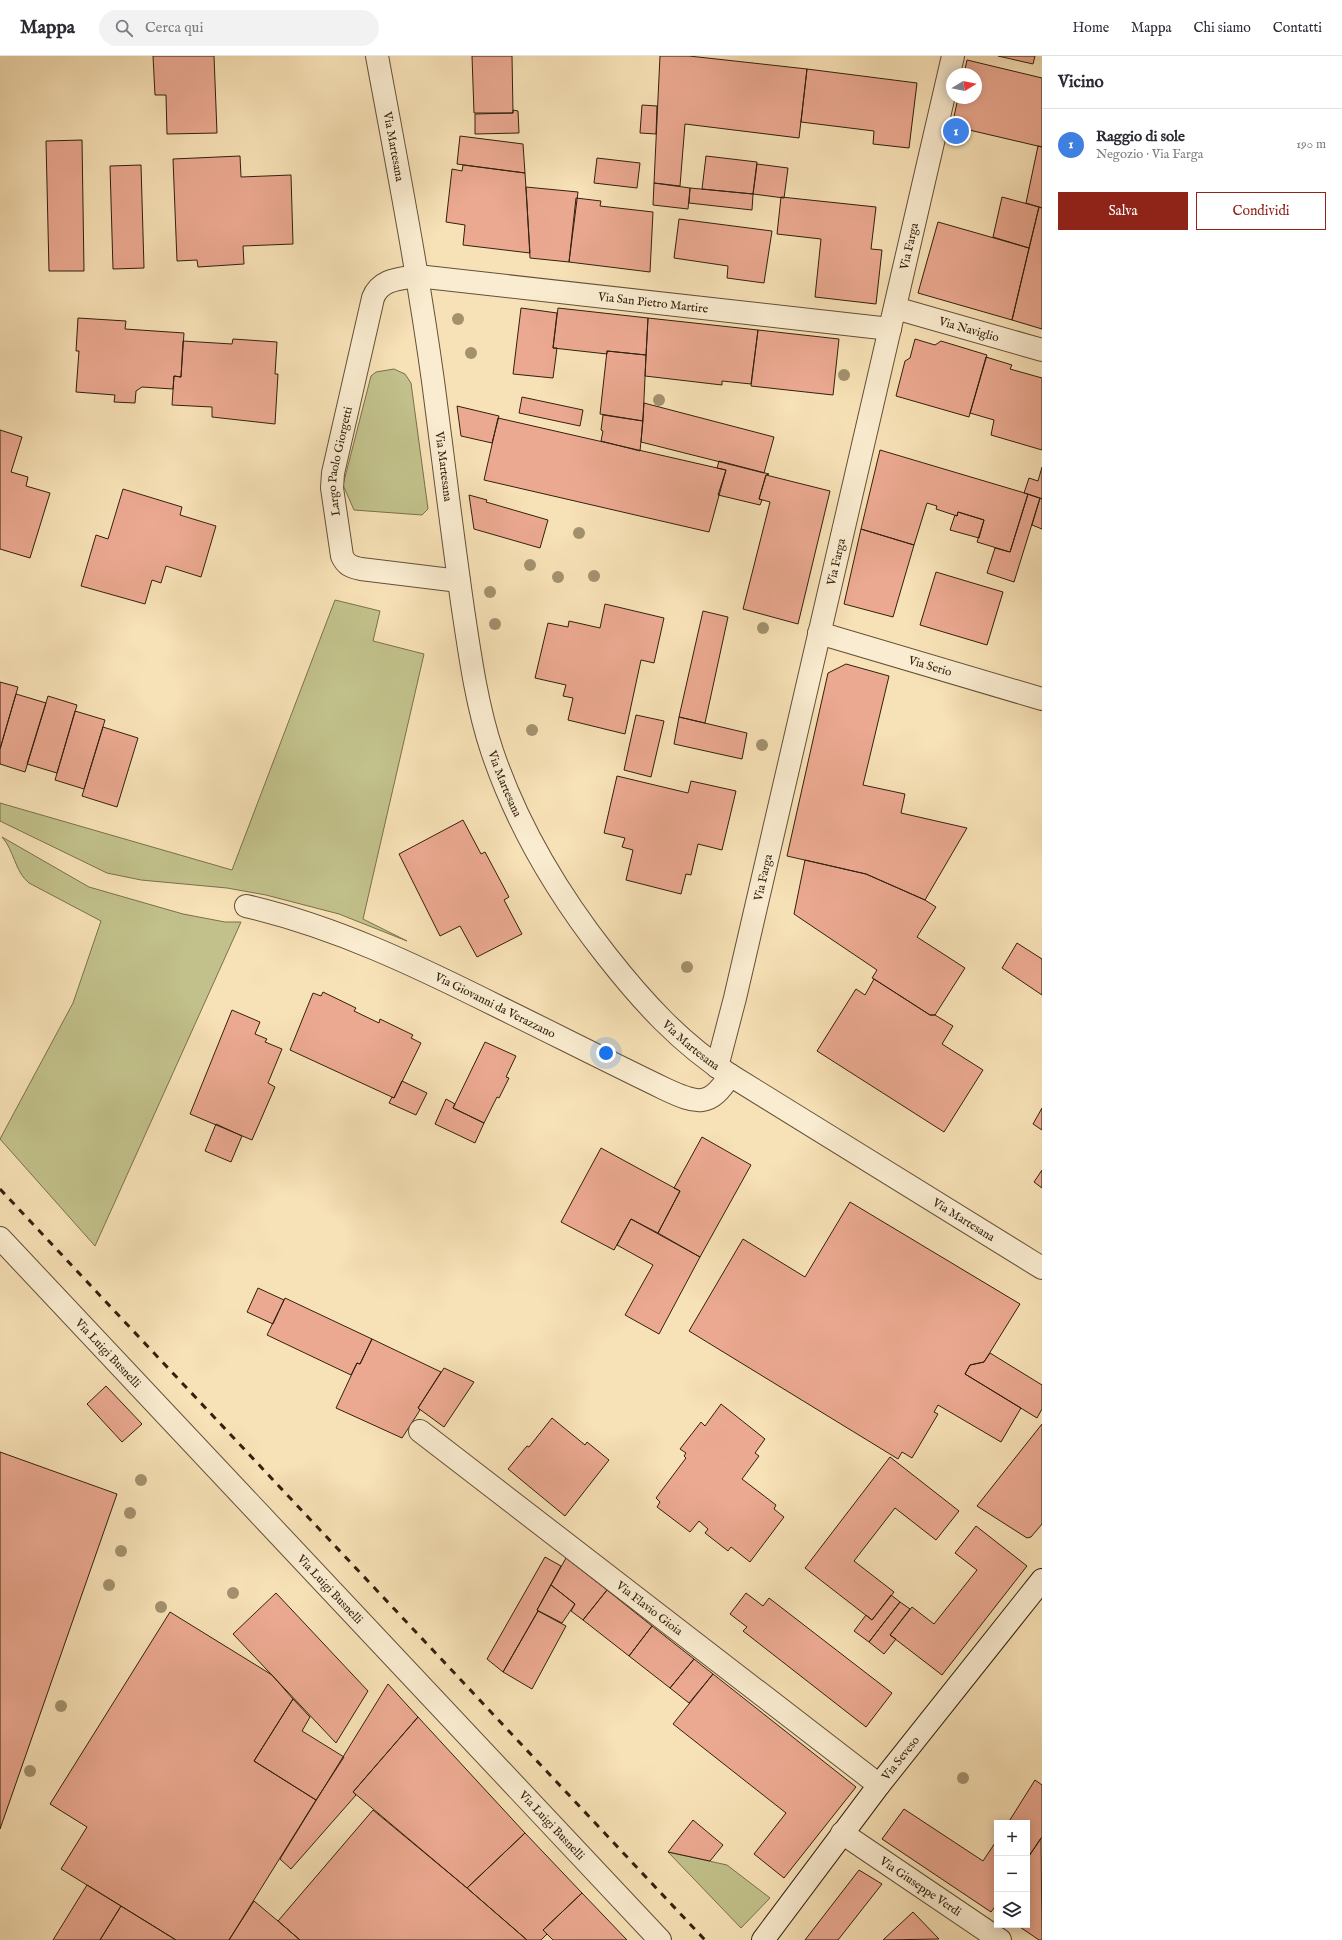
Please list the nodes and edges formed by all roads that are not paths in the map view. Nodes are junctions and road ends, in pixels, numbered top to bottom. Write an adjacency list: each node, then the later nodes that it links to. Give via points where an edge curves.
1 (377, 56): 3 (street, Via Martesana)
2 (953, 56): 4 (street, Via Farga)
3 (417, 276): 5 (street, Via San Pietro Martire); 7 (street, Via Martesana); 7 (street, Largo Paolo Giorgetti, via 394,279 376,290 334,460 332,488 345,562 360,569)
4 (895, 308): 5 (street, Via Farga); 6 (street, Via Naviglio)
5 (890, 329): 8 (street, Via Farga)
6 (1042, 350)
7 (459, 582): 13 (street, Via Martesana, via 468,645 491,749 508,795 532,843 578,917 628,983 692,1048)
8 (819, 633): 9 (street, Via Serio); 13 (street, Via Farga, via 735,998)
9 (1020, 694): 10 (street, Via Serio); 11 (street)
10 (1042, 699)
11 (1042, 706)
12 (246, 906): 13 (street, Via Giovanni da Verazzano, via 310,924 422,968 664,1089 687,1098 712,1098 719,1091)
13 (724, 1071): 15 (street, Via Martesana)
14 (0, 1238): 20 (street, Via Luigi Busnelli)
15 (1042, 1268)
16 (420, 1431): 18 (street, Via Flavio Gioia)
17 (1042, 1580): 18 (street, Via Seveso)
18 (879, 1785): 19 (street, Via Seveso)
19 (842, 1833): 21 (street, Via Seveso); 22 (street, Via Giuseppe Verdi)
20 (660, 1940)
21 (763, 1940)
22 (1000, 1940)

